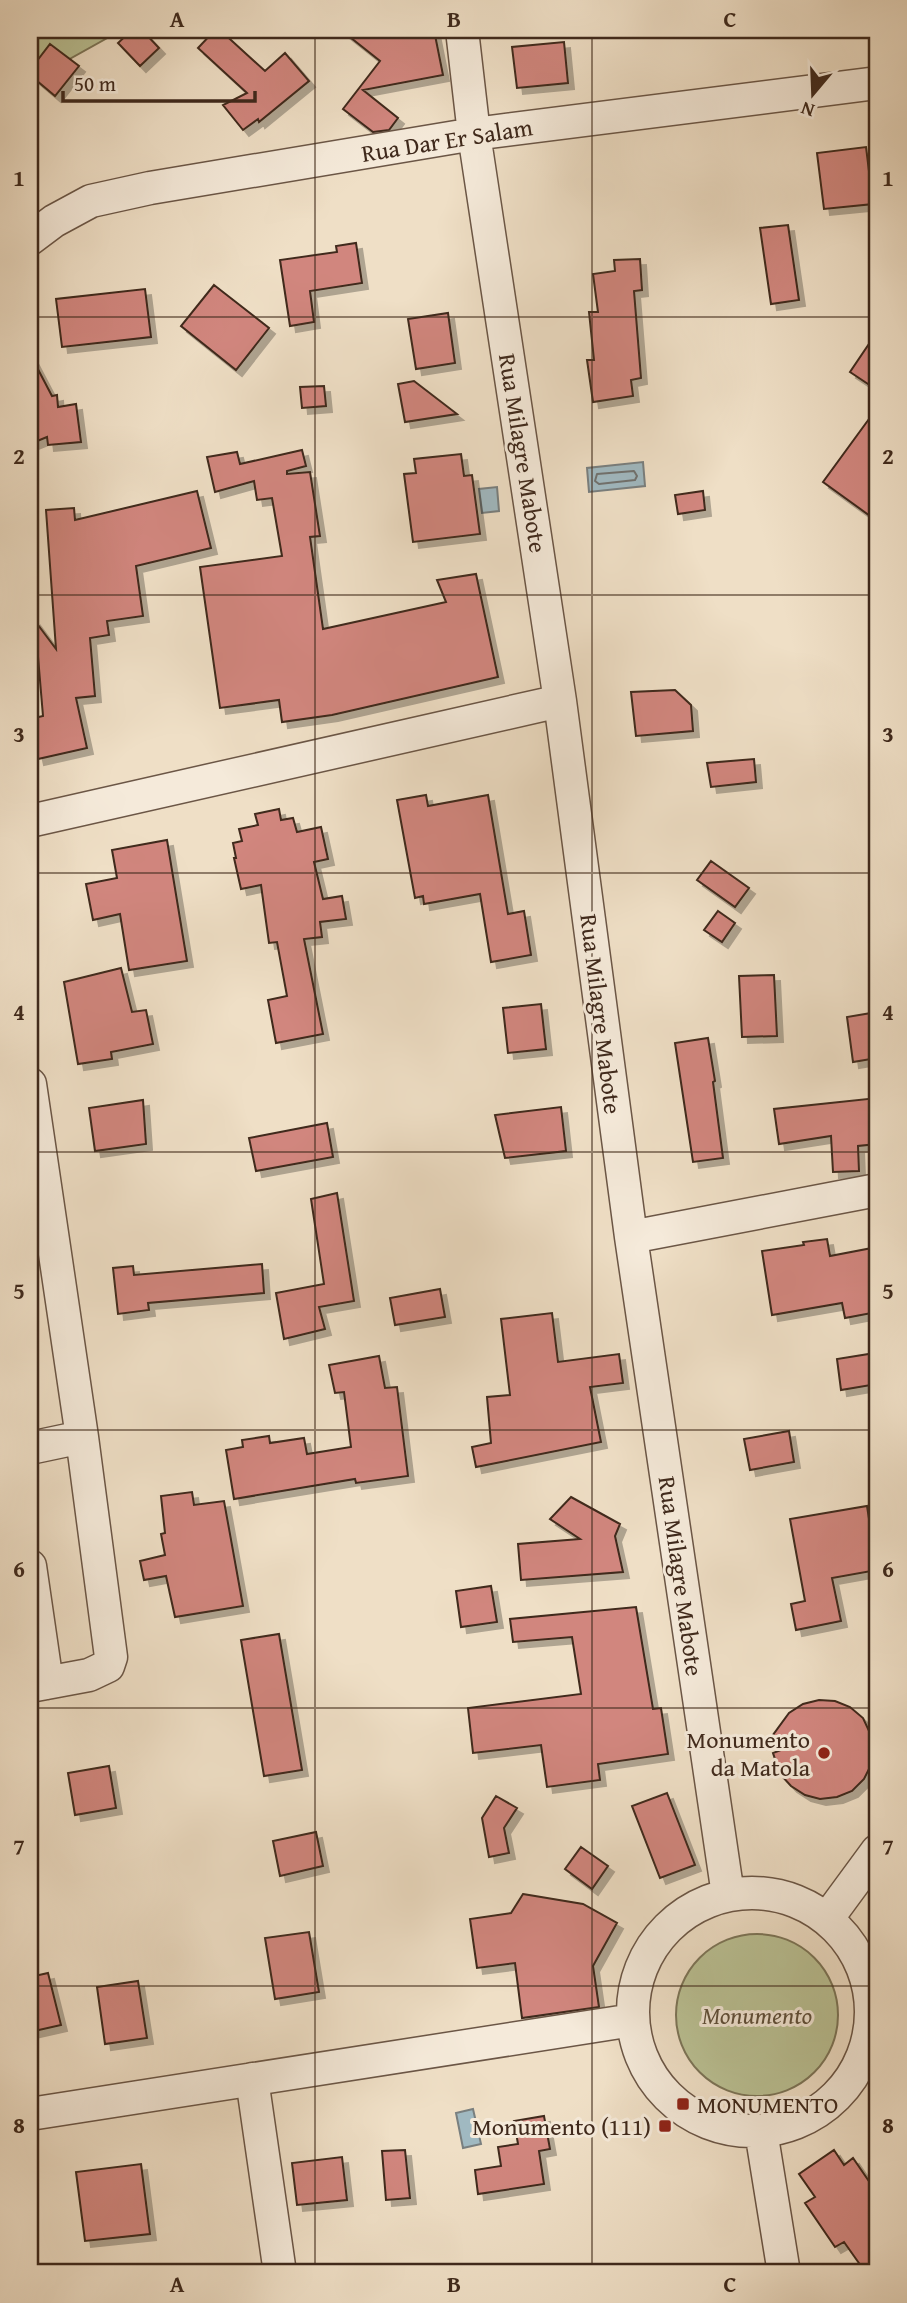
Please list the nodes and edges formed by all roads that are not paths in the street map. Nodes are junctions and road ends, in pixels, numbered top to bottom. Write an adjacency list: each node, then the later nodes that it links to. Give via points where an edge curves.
1 (462, 30): 3 (street, Rua Milagre Mabote)
2 (877, 83): 3 (street, Rua Dar Er Salam)
3 (474, 134): 4 (street, Rua Dar Er Salam, via 91,201); 5 (street, Rua Milagre Mabote)
4 (30, 239)
5 (560, 701): 6 (street); 9 (street, Rua Milagre Mabote)
6 (30, 821)
7 (30, 1084): 10 (street)
8 (877, 1190): 9 (street)
9 (631, 1237): 15 (street, Rua Milagre Mabote)
10 (82, 1437): 11 (street); 13 (street, via 111,1657 108,1666 89,1675)
11 (30, 1448)
12 (30, 1566): 13 (street)
13 (38, 1685)
14 (877, 1851): 16 (street)
15 (727, 1895): 16 (street, via 762,1893 785,1898); 18 (street, via 695,1906 668,1927 647,1954 635,1985)
16 (827, 1919): 17 (street, via 853,1949)
17 (873, 1987): 21 (street, via 864,2054 848,2083 823,2107 794,2124)
18 (633, 2020): 19 (street); 21 (street, via 646,2068 679,2106 724,2127)
19 (252, 2079): 20 (street); 22 (street)
20 (30, 2114)
21 (761, 2131): 23 (street)
22 (280, 2273)
23 (784, 2273)

